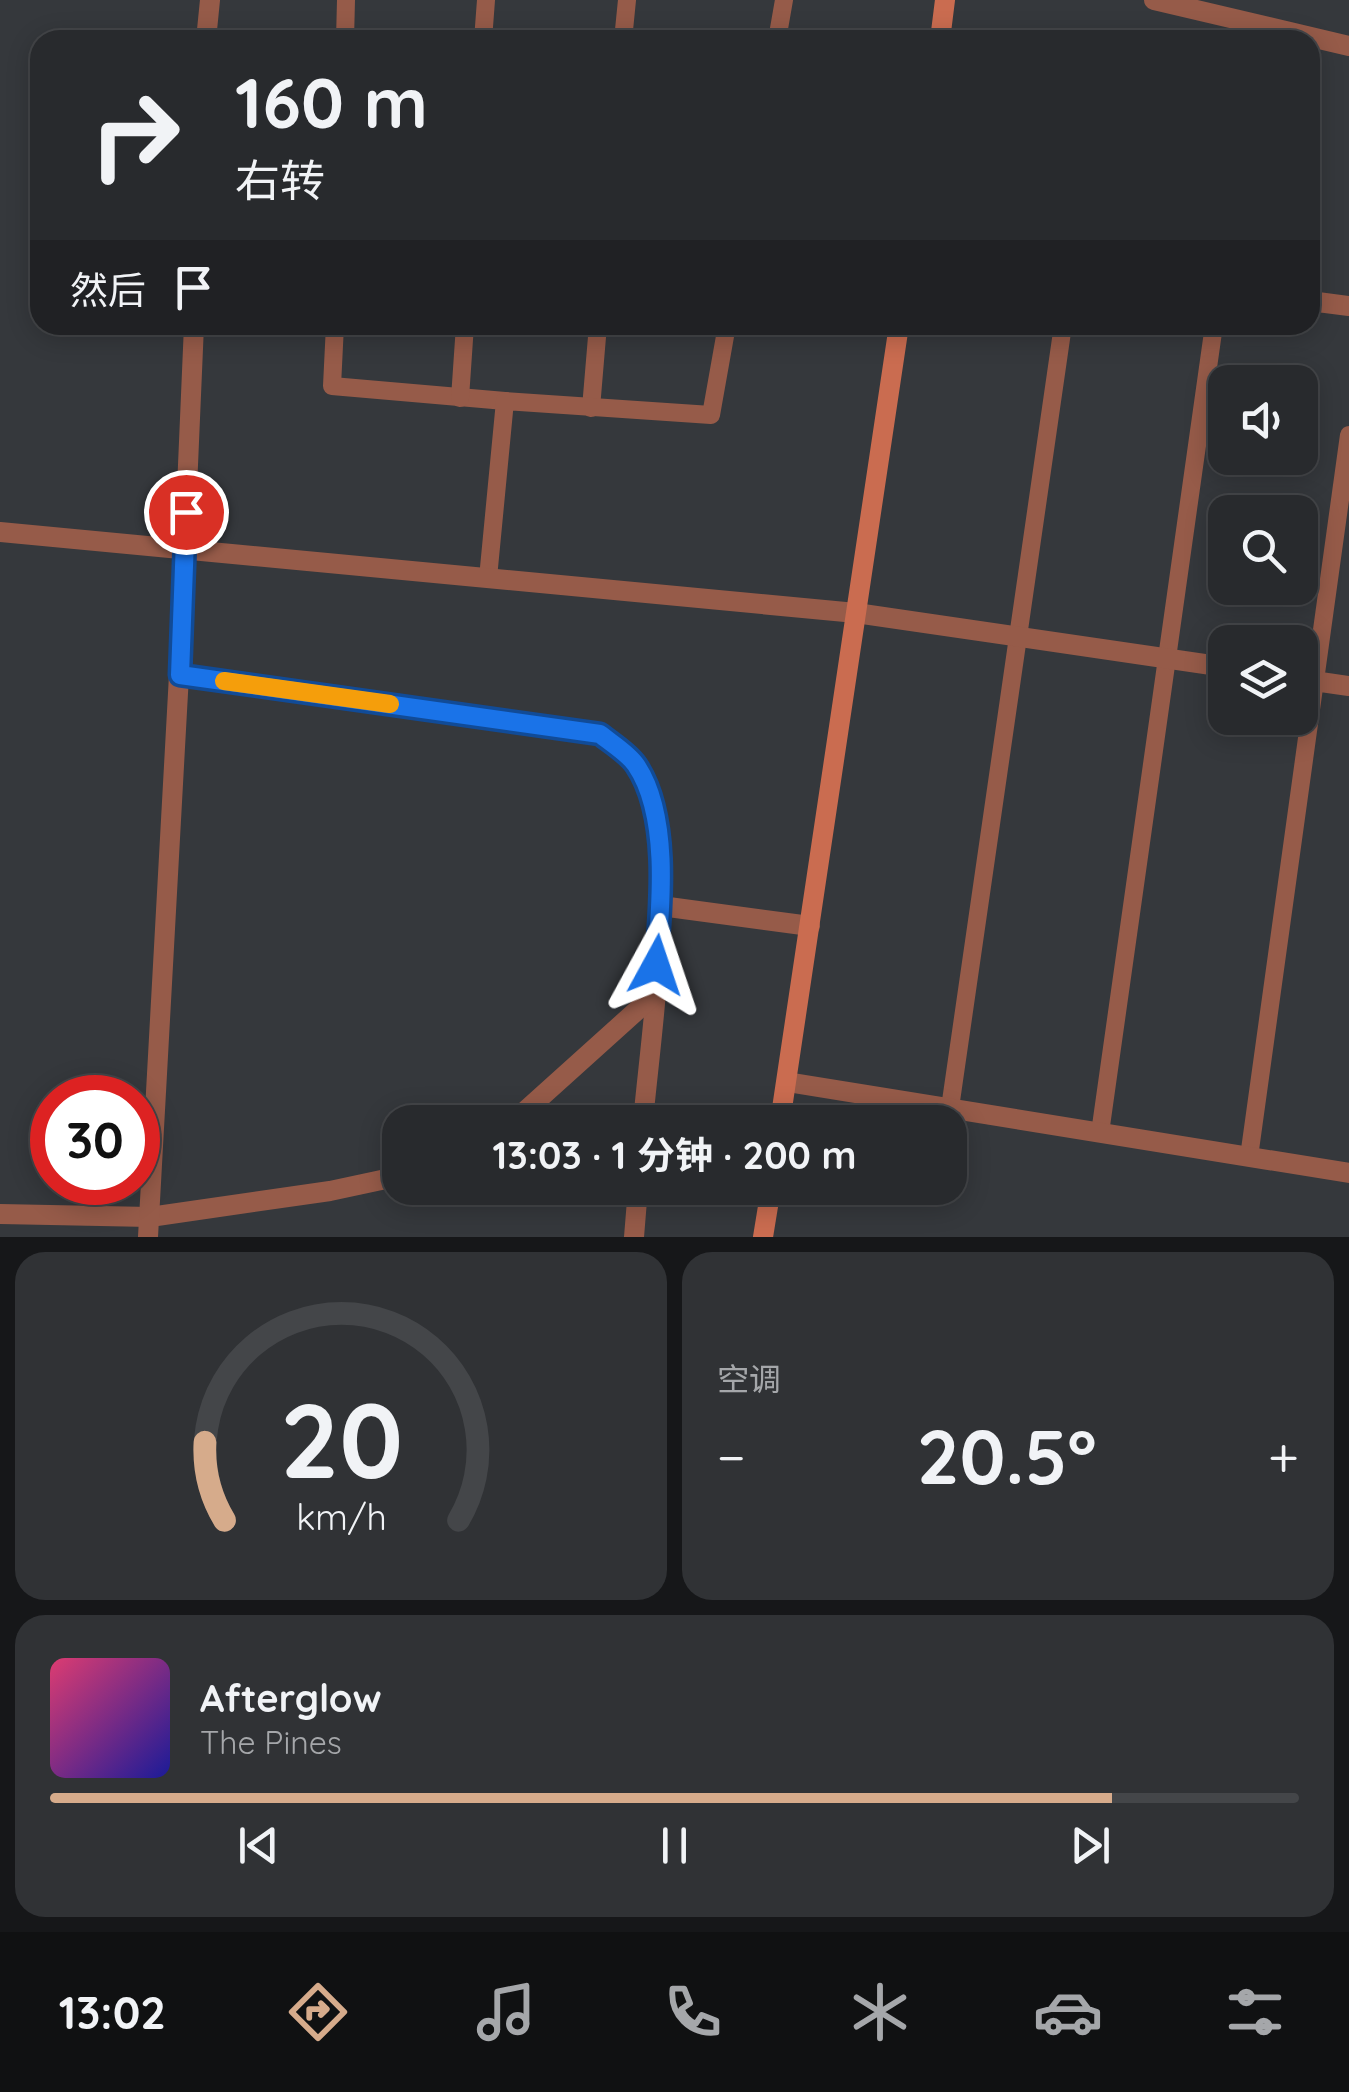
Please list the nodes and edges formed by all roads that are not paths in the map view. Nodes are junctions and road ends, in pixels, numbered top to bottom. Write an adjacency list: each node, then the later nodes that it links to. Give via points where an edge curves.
1 (210, 0): 8 (street)
2 (346, 0): 9 (lane)
3 (486, 0): 10 (lane)
4 (627, 0): 11 (lane)
5 (784, 0): 12 (lane)
6 (945, 0): 13 (street)
7 (1154, 0): 14 (street)
8 (207, 30)
9 (345, 30)
10 (484, 30)
11 (624, 30)
12 (779, 30)
13 (941, 30)
14 (1281, 30)
15 (1320, 39): 16 (street)
16 (1349, 46)
17 (1320, 302): 18 (street)
18 (1349, 306)
19 (194, 335): 32 (street)
20 (334, 335): 27 (lane, via 332,386)
21 (464, 335): 27 (lane)
22 (597, 335): 29 (lane)
23 (725, 335): 29 (lane, via 711,415)
24 (898, 335): 34 (street)
25 (1061, 335): 36 (lane)
26 (1213, 335): 37 (lane)
27 (460, 398): 28 (lane)
28 (505, 402): 29 (lane); 33 (lane)
29 (591, 408)
30 (1349, 435): 35 (lane)
31 (0, 532): 32 (street)
32 (184, 549): 33 (street); 39 (street)
33 (488, 578): 34 (street)
34 (856, 613): 36 (street); 44 (street)
35 (1316, 625)
36 (1016, 635): 37 (street); 51 (lane)
37 (1167, 658): 38 (street); 53 (lane)
38 (1208, 664)
39 (180, 675): 43 (street, via 600,734 635,763 656,808); 60 (street)
40 (1318, 682): 41 (street)
41 (1349, 686)
42 (1300, 735): 54 (lane)
43 (661, 906): 44 (street); 45 (street)
44 (810, 926): 46 (street)
45 (654, 994): 47 (street); 48 (street)
46 (786, 1082): 49 (street); 50 (street)
47 (532, 1105)
48 (644, 1105)
49 (783, 1105)
50 (931, 1105)
51 (950, 1105)
52 (967, 1111): 53 (street)
53 (1100, 1132): 54 (street)
54 (1249, 1157): 55 (street)
55 (1349, 1173)
56 (382, 1180): 60 (street)
57 (637, 1205): 61 (street)
58 (768, 1205): 62 (street)
59 (0, 1214): 60 (street)
60 (149, 1227)
61 (634, 1237)
62 (763, 1237)

